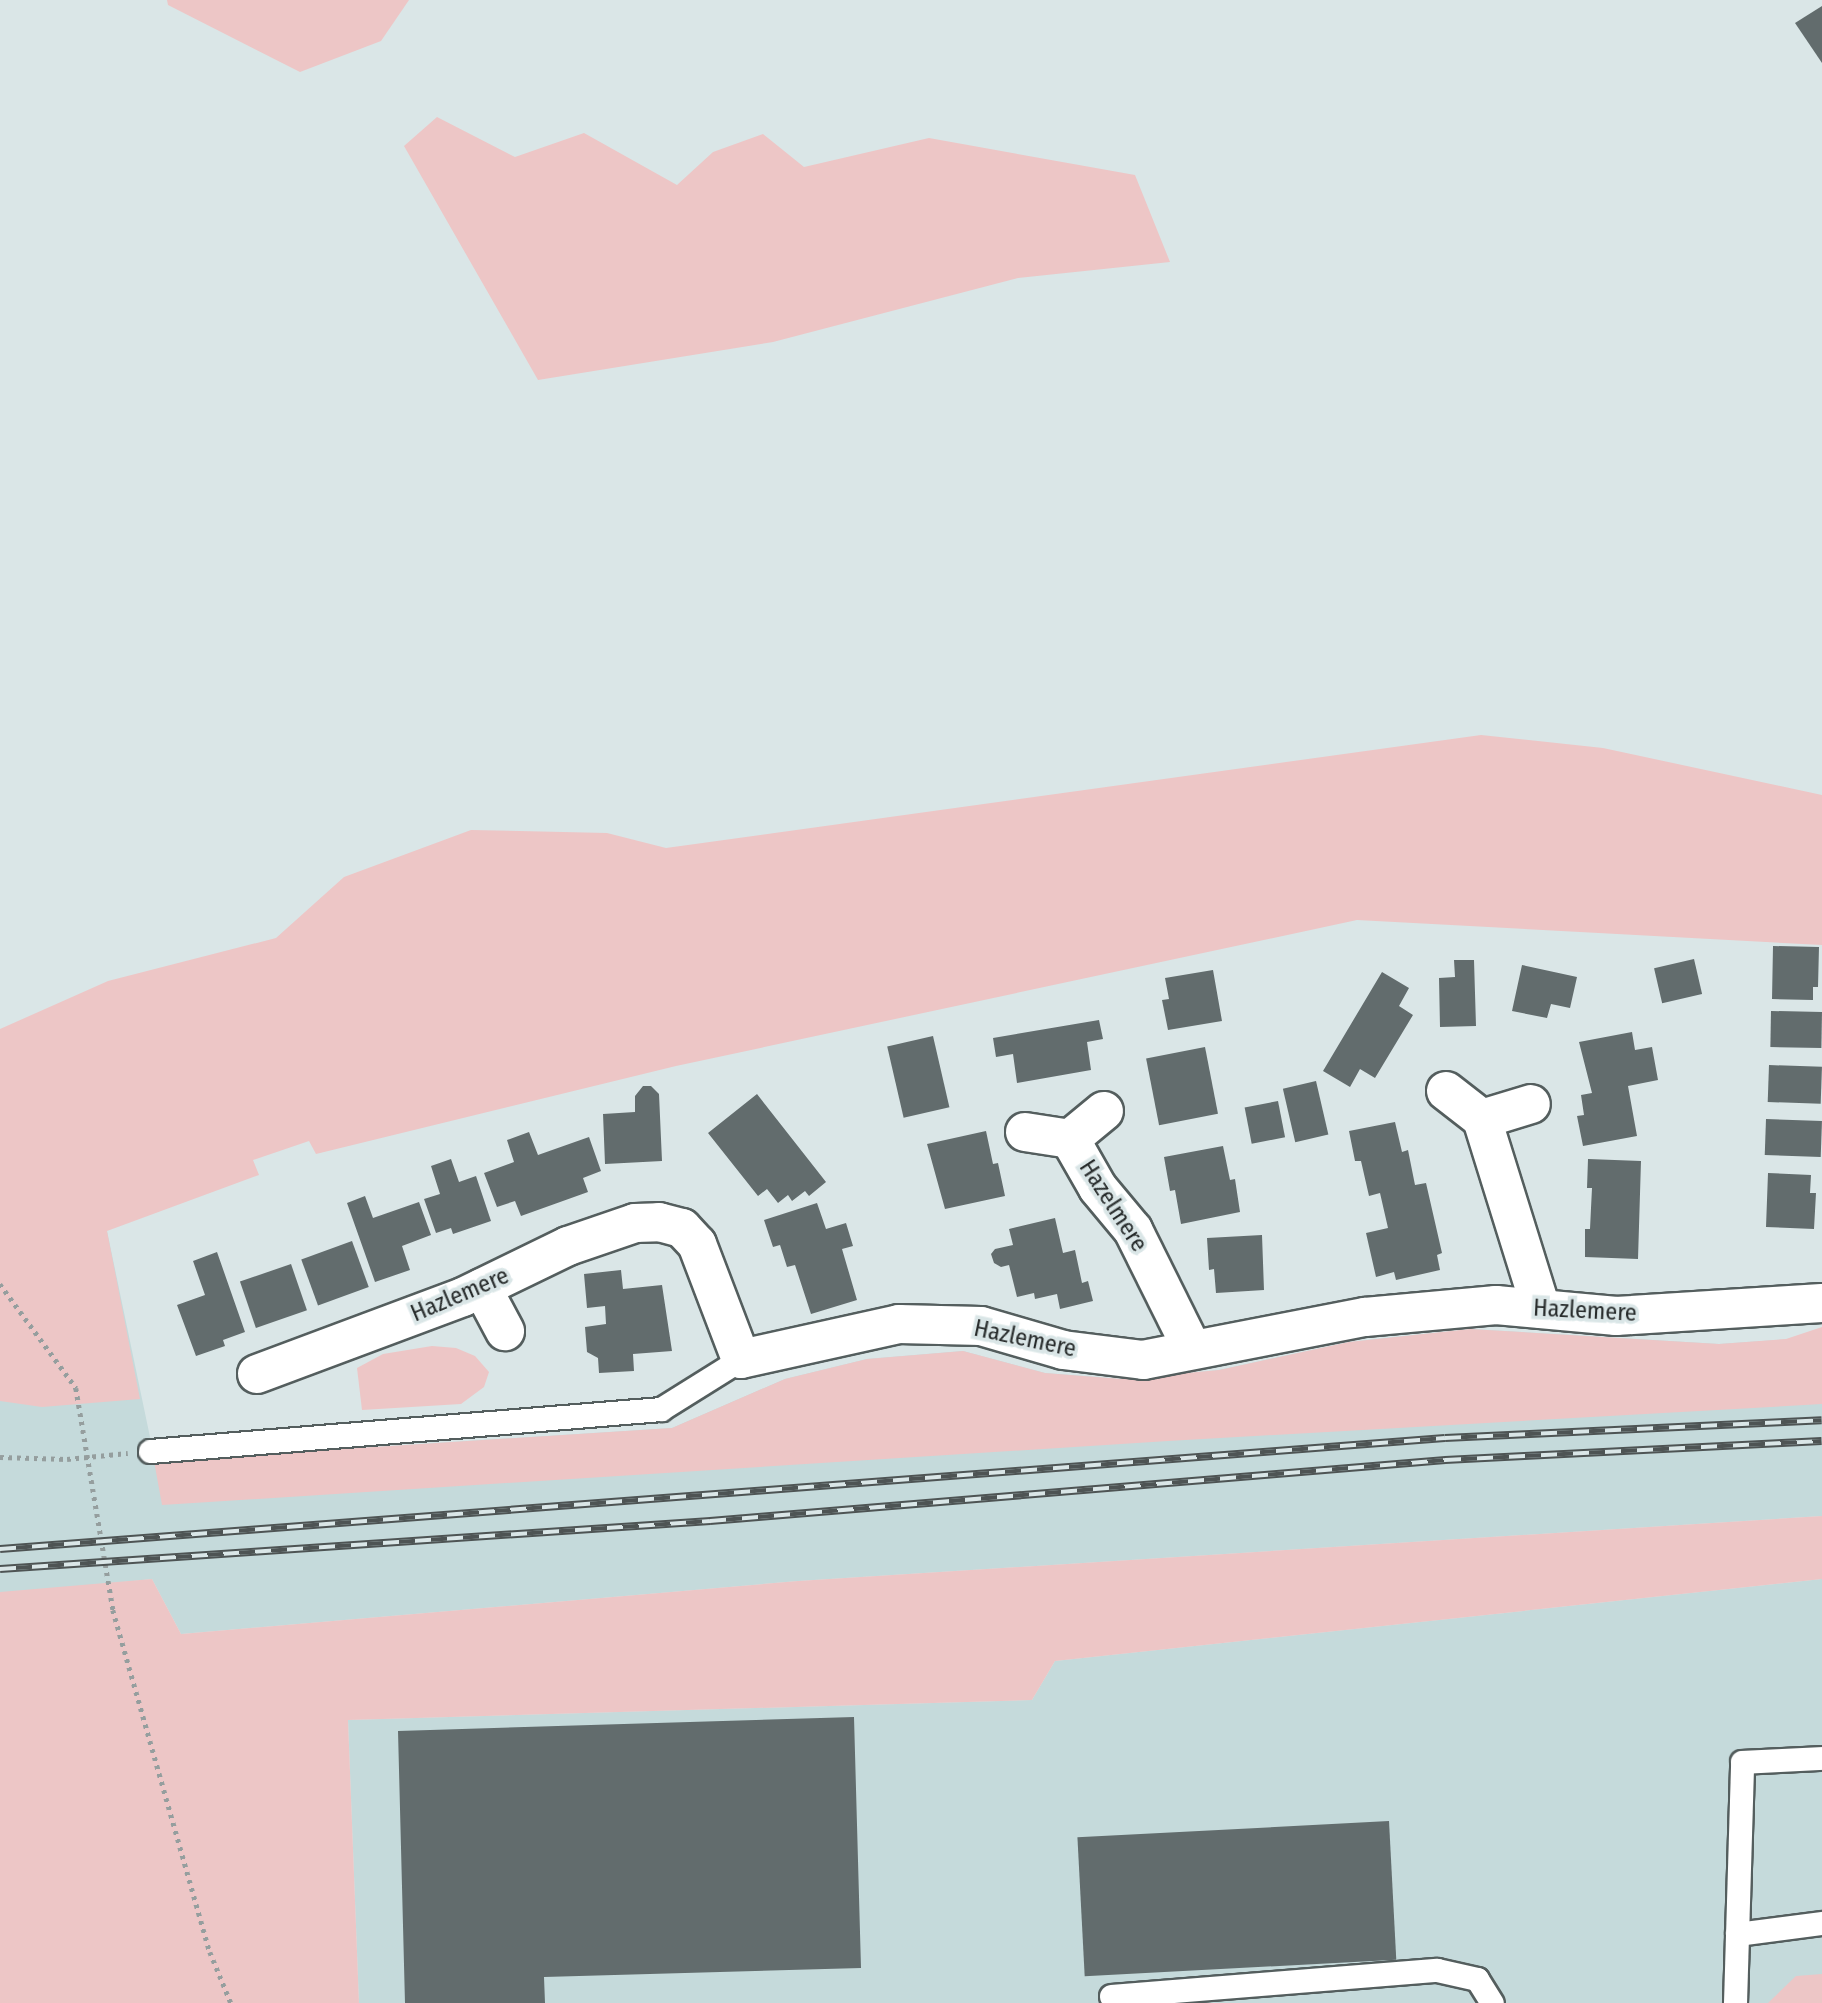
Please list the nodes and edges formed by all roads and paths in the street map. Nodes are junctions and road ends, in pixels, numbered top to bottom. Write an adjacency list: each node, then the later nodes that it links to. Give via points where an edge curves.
1 (1446, 1091): 4 (street)
2 (1531, 1104): 4 (street)
3 (1104, 1111): 6 (street, Hazelmere)
4 (1482, 1119): 10 (street)
5 (1025, 1132): 6 (street, Hazelmere)
6 (1070, 1139): 12 (street, Hazelmere, via 1098,1188 1133,1230)
7 (0, 1284): 21 (path, via 76,1388 113,1610 210,1952)
8 (482, 1288): 11 (street); 13 (street, Hazlemere, via 568,1246 635,1223 659,1222 682,1228 697,1244); 14 (street, Hazlemere)
9 (1822, 1303): 10 (street, Hazlemere, via 1616,1316)
10 (1541, 1309): 12 (street, Hazlemere, via 1496,1305 1366,1317)
11 (505, 1331)
12 (1192, 1349): 13 (street, Hazlemere, via 1143,1360 1063,1350 981,1326 899,1324)
13 (741, 1359): 15 (lane, via 661,1409)
14 (257, 1374)
15 (139, 1452): 16 (path, bridge, via 67,1459)
16 (0, 1457)
17 (1822, 1758): 19 (lane, via 1742,1762)
18 (1822, 1923): 19 (lane)
19 (1737, 1934): 23 (lane)
20 (1111, 1996): 22 (lane, via 1437,1970 1477,1979)
21 (231, 2003)
22 (1492, 2003)
23 (1735, 2003)

